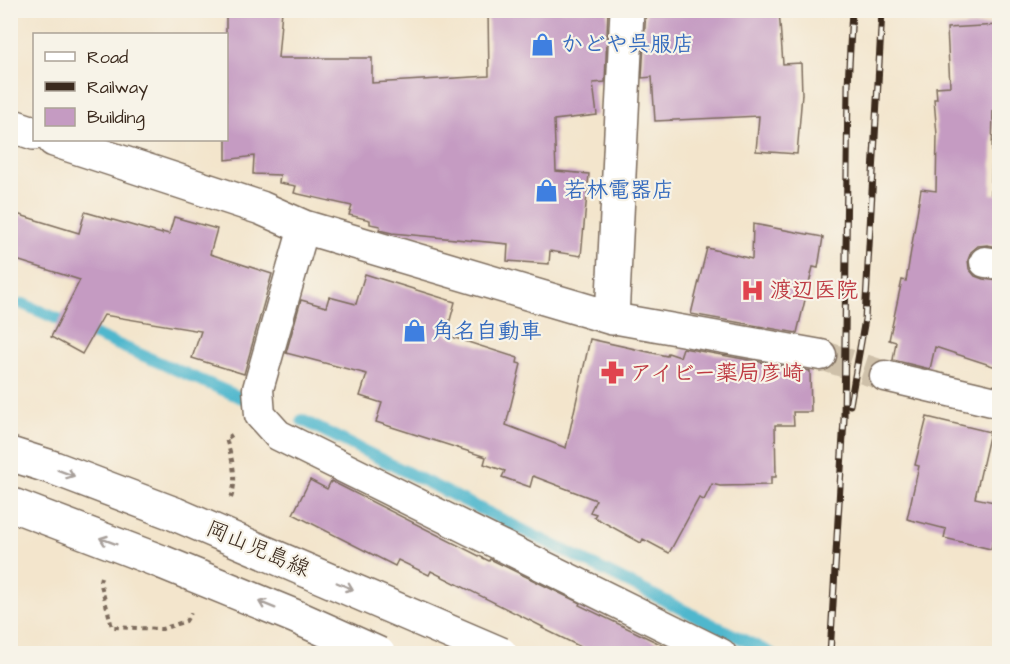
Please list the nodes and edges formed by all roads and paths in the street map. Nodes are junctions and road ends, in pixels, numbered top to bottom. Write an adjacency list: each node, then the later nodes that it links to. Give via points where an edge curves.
1 (627, 10): 6 (main road)
2 (10, 125): 3 (main road)
3 (33, 133)
4 (57, 141): 5 (main road, via 261,208)
5 (304, 227): 6 (main road); 14 (street, via 258,390 260,415 278,435)
6 (612, 318): 7 (street)
7 (821, 356)
8 (885, 376): 9 (street)
9 (999, 403)
10 (10, 454): 13 (main road, 岡山児島線, one-way to 13, bridge, via 175,514)
11 (10, 504): 12 (main road, one-way to 11, bridge, via 162,562)
12 (379, 654)
13 (501, 654)
14 (721, 654)

